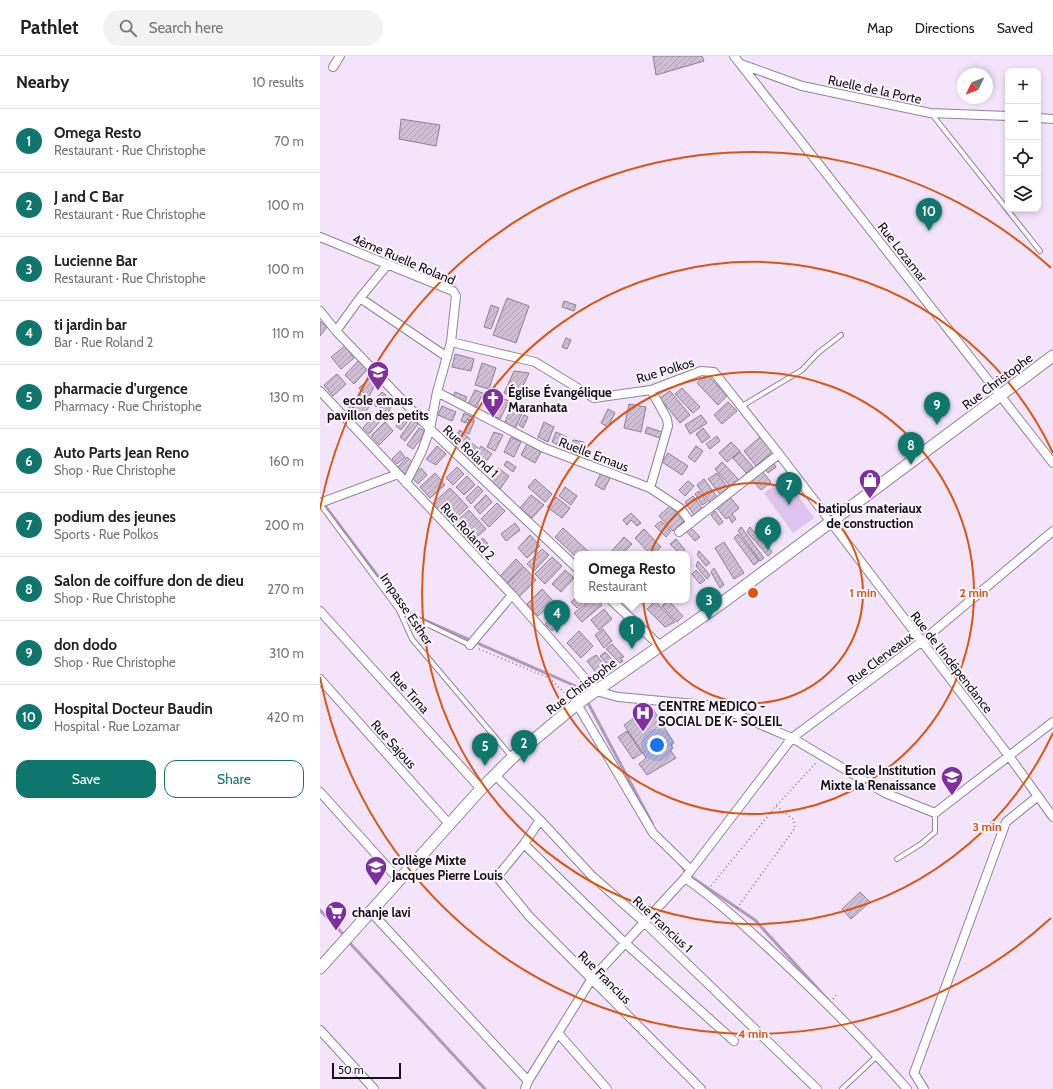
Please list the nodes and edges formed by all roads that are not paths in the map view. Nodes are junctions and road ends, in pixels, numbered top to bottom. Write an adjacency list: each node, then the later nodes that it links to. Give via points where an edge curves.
1 (340, 56): 4 (street)
2 (734, 56): 3 (street, Rue Lozamar)
3 (740, 64): 5 (street, Ruelle de la Porte, via 802,86); 22 (street, Rue Lozamar)
4 (332, 67)
5 (930, 113): 6 (street, Ruelle de la Porte); 10 (lane)
6 (1005, 116)
7 (1041, 118): 8 (street)
8 (1053, 119)
9 (320, 237): 11 (street, 4ème Ruelle Roland)
10 (1040, 251)
11 (388, 264): 12 (street); 16 (street, 4ème Ruelle Roland, via 455,293)
12 (360, 298): 14 (street); 18 (street)
13 (320, 311): 14 (street, Rue Roland 1)
14 (336, 331): 24 (street, Rue Roland 1)
15 (841, 335): 23 (lane, via 802,370)
16 (451, 342): 18 (street); 19 (street, Rue Polkos, via 535,362 594,398)
17 (1053, 356): 22 (street, Rue Christophe)
18 (447, 357): 21 (street)
19 (651, 390): 23 (street, Rue Polkos, via 701,371 714,372); 29 (street, via 667,419 668,426)
20 (320, 391): 27 (street, Rue Roland 2)
21 (437, 392): 24 (street); 29 (street, Ruelle Emaus, via 544,448)
22 (1000, 397): 26 (street, Rue Lozamar); 31 (street, Rue Christophe)
23 (741, 406): 25 (street, Rue Polkos)
24 (430, 429): 28 (street); 35 (street, Rue Roland 1)
25 (779, 454): 31 (street, Rue Polkos); 32 (street)
26 (1053, 463)
27 (398, 474): 28 (street, Rue Roland 2); 30 (street)
28 (406, 483): 36 (street, Rue Roland 2)
29 (650, 488): 32 (street, Ruelle Emaus, via 680,508)
30 (321, 503): 39 (lane, Impasse Esther)
31 (831, 522): 40 (street, Rue de l'Indépendance); 42 (street, Rue Christophe)
32 (691, 523): 34 (street)
33 (1053, 531): 40 (street, Rue Clerveaux)
34 (679, 532)
35 (574, 565)
36 (512, 596): 41 (street); 44 (street, Rue Roland 2)
37 (614, 603): 42 (street)
38 (320, 610): 51 (street, Rue Tima)
39 (400, 610): 41 (lane); 49 (lane, Impasse Esther, via 412,639)
40 (921, 642): 47 (street, Rue Clerveaux); 48 (street, Rue de l'Indépendance)
41 (470, 645)
42 (659, 646): 44 (street, Rue Christophe)
43 (320, 679): 59 (street, Rue Sajous)
44 (596, 691): 45 (street, Rue Christophe); 47 (street, via 618,697 717,706)
45 (577, 704): 49 (street, Rue Christophe); 62 (street, via 653,833)
46 (1053, 722): 48 (street)
47 (792, 738): 56 (street, via 885,793); 62 (street, Rue Clerveaux)
48 (1009, 756): 53 (street, Rue de l'Indépendance); 56 (street)
49 (512, 758): 50 (street, Rue Christophe)
50 (495, 775): 51 (street, Rue Christophe); 58 (street, Rue Francius 1)
51 (481, 789): 59 (street, Rue Christophe)
52 (320, 792): 54 (street)
53 (1037, 797): 57 (street, Rue de l'Indépendance); 82 (street, via 1006,822 914,1074)
54 (328, 801): 55 (street); 64 (street)
55 (320, 806)
56 (935, 813): 61 (lane, via 935,832)
57 (1053, 817)
58 (540, 820): 60 (street); 66 (street, Rue Francius 1, via 591,875)
59 (450, 825): 64 (street, Rue Christophe)
60 (524, 844): 67 (street); 69 (street, Rue Francius, via 497,877 529,916)
61 (897, 859)
62 (691, 870): 63 (street, Rue Clerveaux)
63 (685, 878): 66 (street, Rue Clerveaux); 73 (street, via 706,892 823,998)
64 (399, 880): 65 (street, Rue Christophe)
65 (370, 911): 68 (street, Rue Christophe); 74 (street)
66 (643, 921): 67 (street, Rue Clerveaux); 79 (street, Rue Francius 1)
67 (624, 942): 69 (street, Rue Clerveaux); 72 (street)
68 (320, 968)
69 (591, 980): 71 (street, Rue Clerveaux); 78 (street, Rue Francius)
70 (320, 1030): 75 (street)
71 (558, 1033): 74 (street, Rue Clerveaux); 77 (street)
72 (734, 1041)
73 (878, 1056): 80 (lane); 81 (street)
74 (528, 1081): 76 (street, Rue Clerveaux)
75 (374, 1089)
76 (524, 1089)
77 (607, 1089)
78 (701, 1089)
79 (817, 1089)
80 (842, 1089)
81 (907, 1089)
82 (924, 1089)

